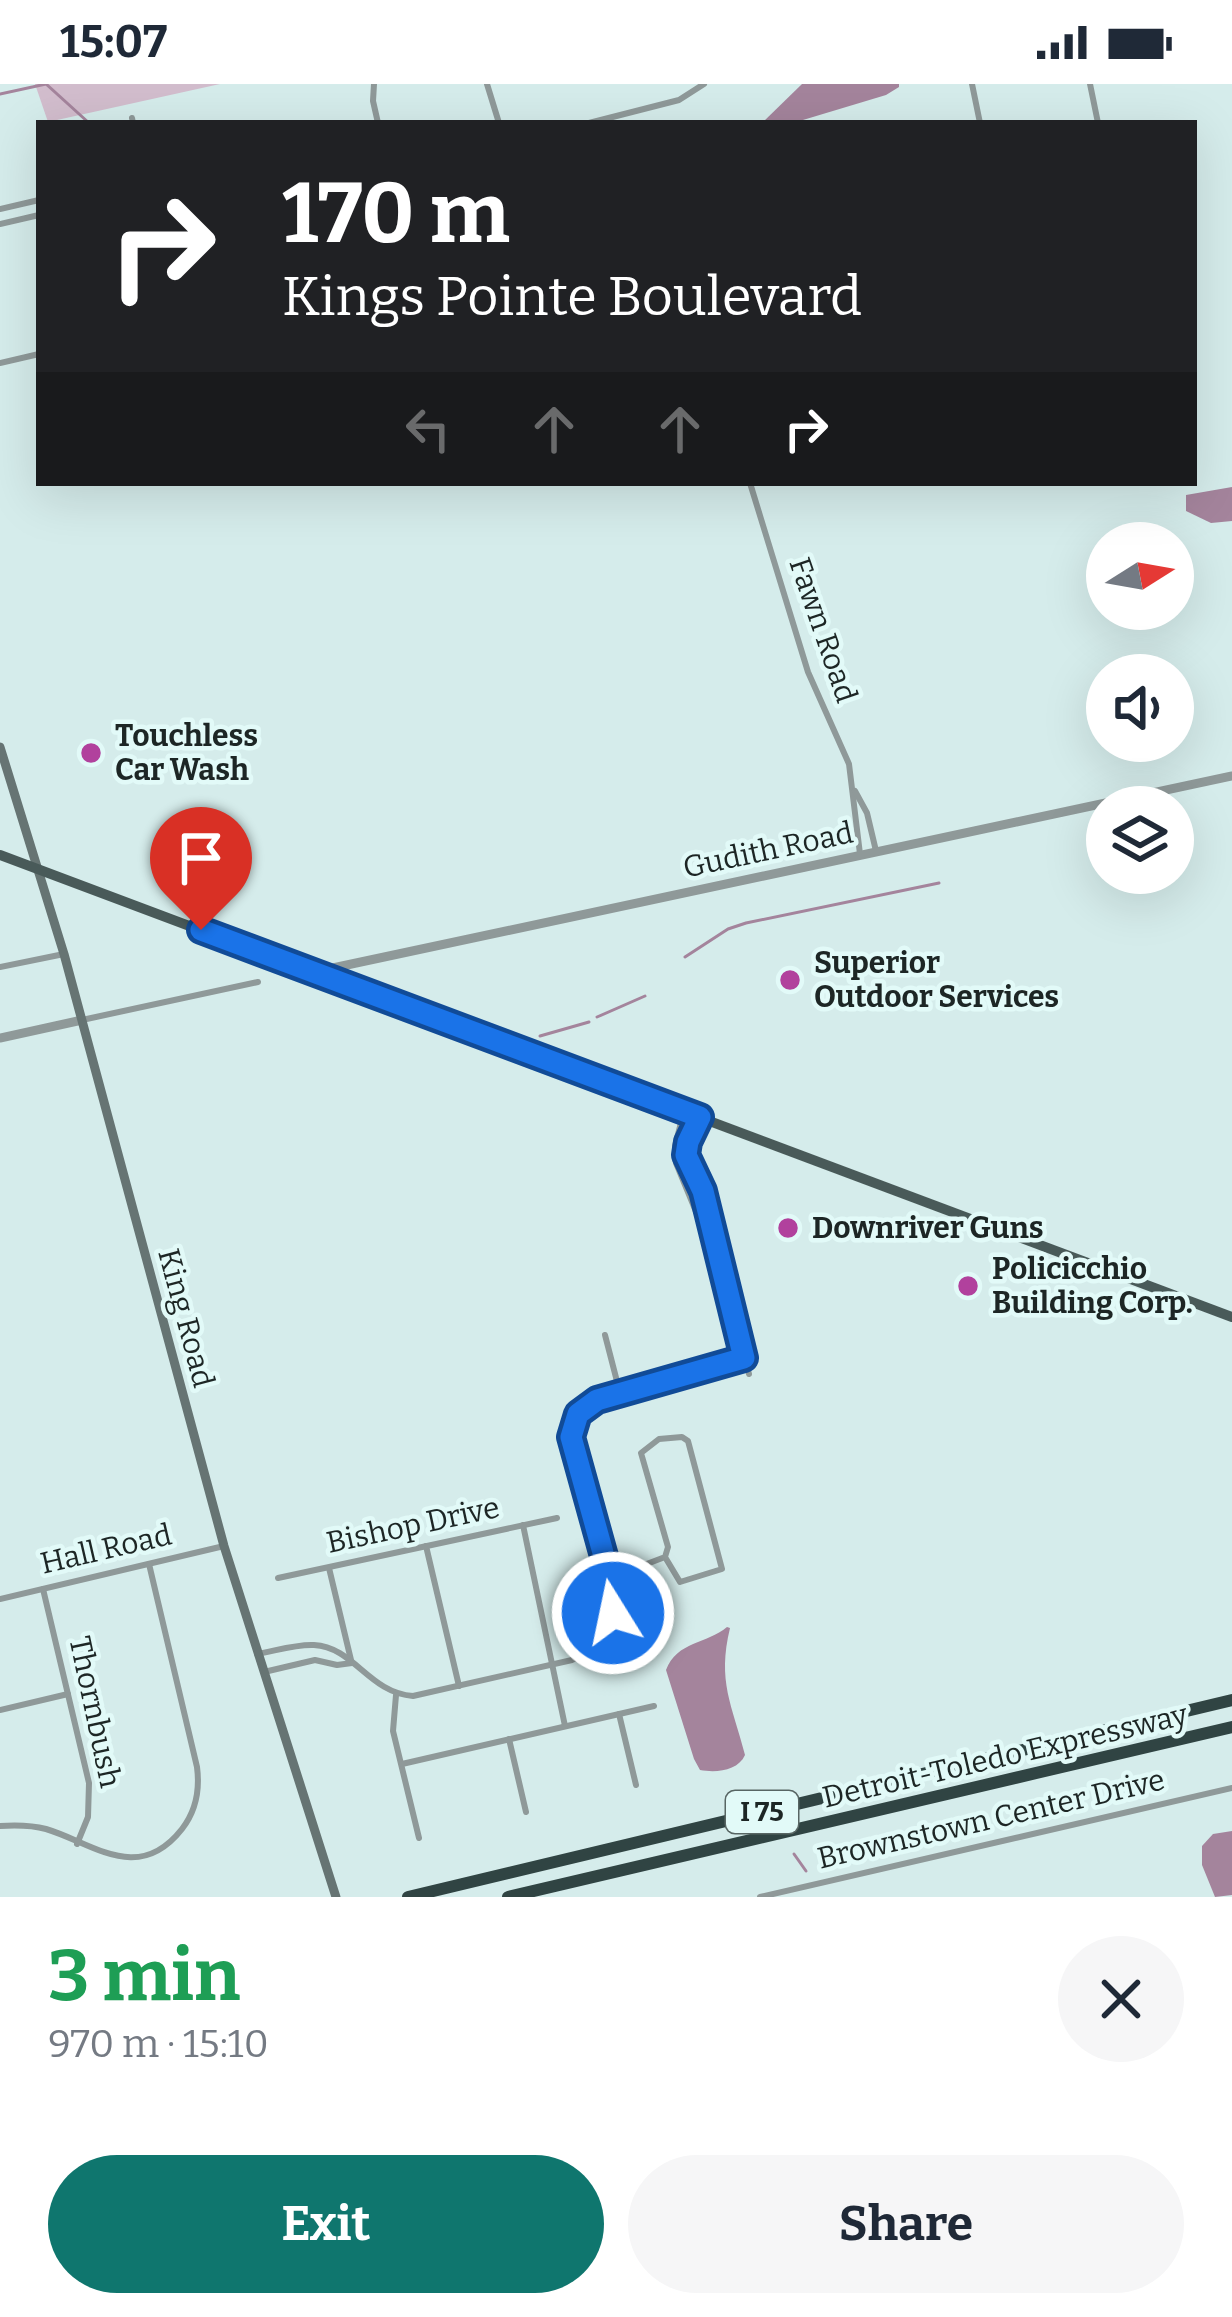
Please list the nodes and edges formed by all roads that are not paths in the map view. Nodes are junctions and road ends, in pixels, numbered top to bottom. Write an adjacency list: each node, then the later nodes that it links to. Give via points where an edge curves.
1 (374, 84): 6 (street)
2 (487, 84): 7 (street)
3 (704, 84): 8 (street, via 680,100)
4 (972, 84): 9 (street)
5 (1090, 84): 10 (street)
6 (377, 119)
7 (498, 120)
8 (601, 120)
9 (979, 120)
10 (1097, 120)
11 (36, 201): 12 (street)
12 (0, 209)
13 (36, 216): 14 (street)
14 (0, 224)
15 (36, 355): 16 (street)
16 (0, 363)
17 (751, 486): 20 (street, Fawn Road, via 808,672)
18 (0, 747): 24 (main road, King Road)
19 (1232, 776): 21 (street, Gudith Road)
20 (855, 791): 21 (street, Fawn Road); 22 (street, Fawn Road)
21 (876, 850): 22 (street, Gudith Road)
22 (860, 854): 27 (street, Gudith Road)
23 (0, 855): 24 (main road)
24 (38, 869): 25 (main road, King Road); 27 (main road)
25 (64, 954): 26 (street); 29 (main road, King Road)
26 (0, 967)
27 (314, 972): 31 (main road)
28 (258, 982): 29 (street)
29 (82, 1020): 30 (street); 45 (main road, King Road)
30 (0, 1038)
31 (684, 1111): 32 (main road); 34 (street, via 676,1163)
32 (700, 1117): 33 (street, via 686,1155); 38 (main road)
33 (701, 1186): 34 (street); 35 (street)
34 (691, 1190): 36 (street)
35 (710, 1219): 36 (street); 37 (street)
36 (701, 1222): 37 (street)
37 (723, 1276): 40 (street)
38 (1232, 1317)
39 (605, 1335): 42 (street)
40 (744, 1358): 41 (street); 42 (street)
41 (748, 1374)
42 (620, 1393): 51 (street, via 582,1409 571,1437)
43 (557, 1518): 44 (street, Bishop Drive)
44 (523, 1525): 46 (street, Bishop Drive); 56 (street)
45 (224, 1546): 48 (street, Hall Road); 54 (main road, King Road)
46 (426, 1546): 49 (street, Bishop Drive); 58 (street)
47 (665, 1557): 47 (street, via 641,1453 659,1439 682,1437 722,1569 680,1582); 51 (street)
48 (149, 1564): 52 (street, Hall Road); 74 (street, via 198,1776 194,1808 176,1836 154,1850 106,1855)
49 (329, 1568): 50 (street, Bishop Drive); 55 (street)
50 (278, 1578)
51 (610, 1578): 56 (street, via 606,1636 585,1654)
52 (44, 1589): 53 (street, Hall Road); 59 (street, Thornbush)
53 (0, 1599)
54 (257, 1654): 55 (street, via 313,1645); 57 (main road, King Road)
55 (352, 1663): 57 (street, via 315,1660); 60 (street)
56 (553, 1664): 58 (street); 65 (street)
57 (264, 1672): 75 (main road, King Road)
58 (459, 1686): 60 (street)
59 (68, 1694): 63 (street); 74 (street, Thornbush, via 90,1793)
60 (396, 1695): 68 (street, via 393,1730)
61 (1232, 1700): 76 (highway, Detroit-Toledo Expressway / I 75)
62 (654, 1706): 64 (street)
63 (0, 1710)
64 (619, 1714): 65 (street); 69 (street)
65 (565, 1726): 67 (street)
66 (1232, 1727): 77 (highway, Detroit-Toledo Expressway / I 75)
67 (509, 1739): 68 (street); 71 (street)
68 (402, 1764): 73 (street)
69 (636, 1785)
70 (1232, 1788): 78 (street, Brownstown Center Drive)
71 (526, 1812)
72 (0, 1826): 74 (street, via 38,1827)
73 (419, 1838)
74 (77, 1844)
75 (336, 1897)
76 (408, 1897)
77 (508, 1897)
78 (760, 1897)

